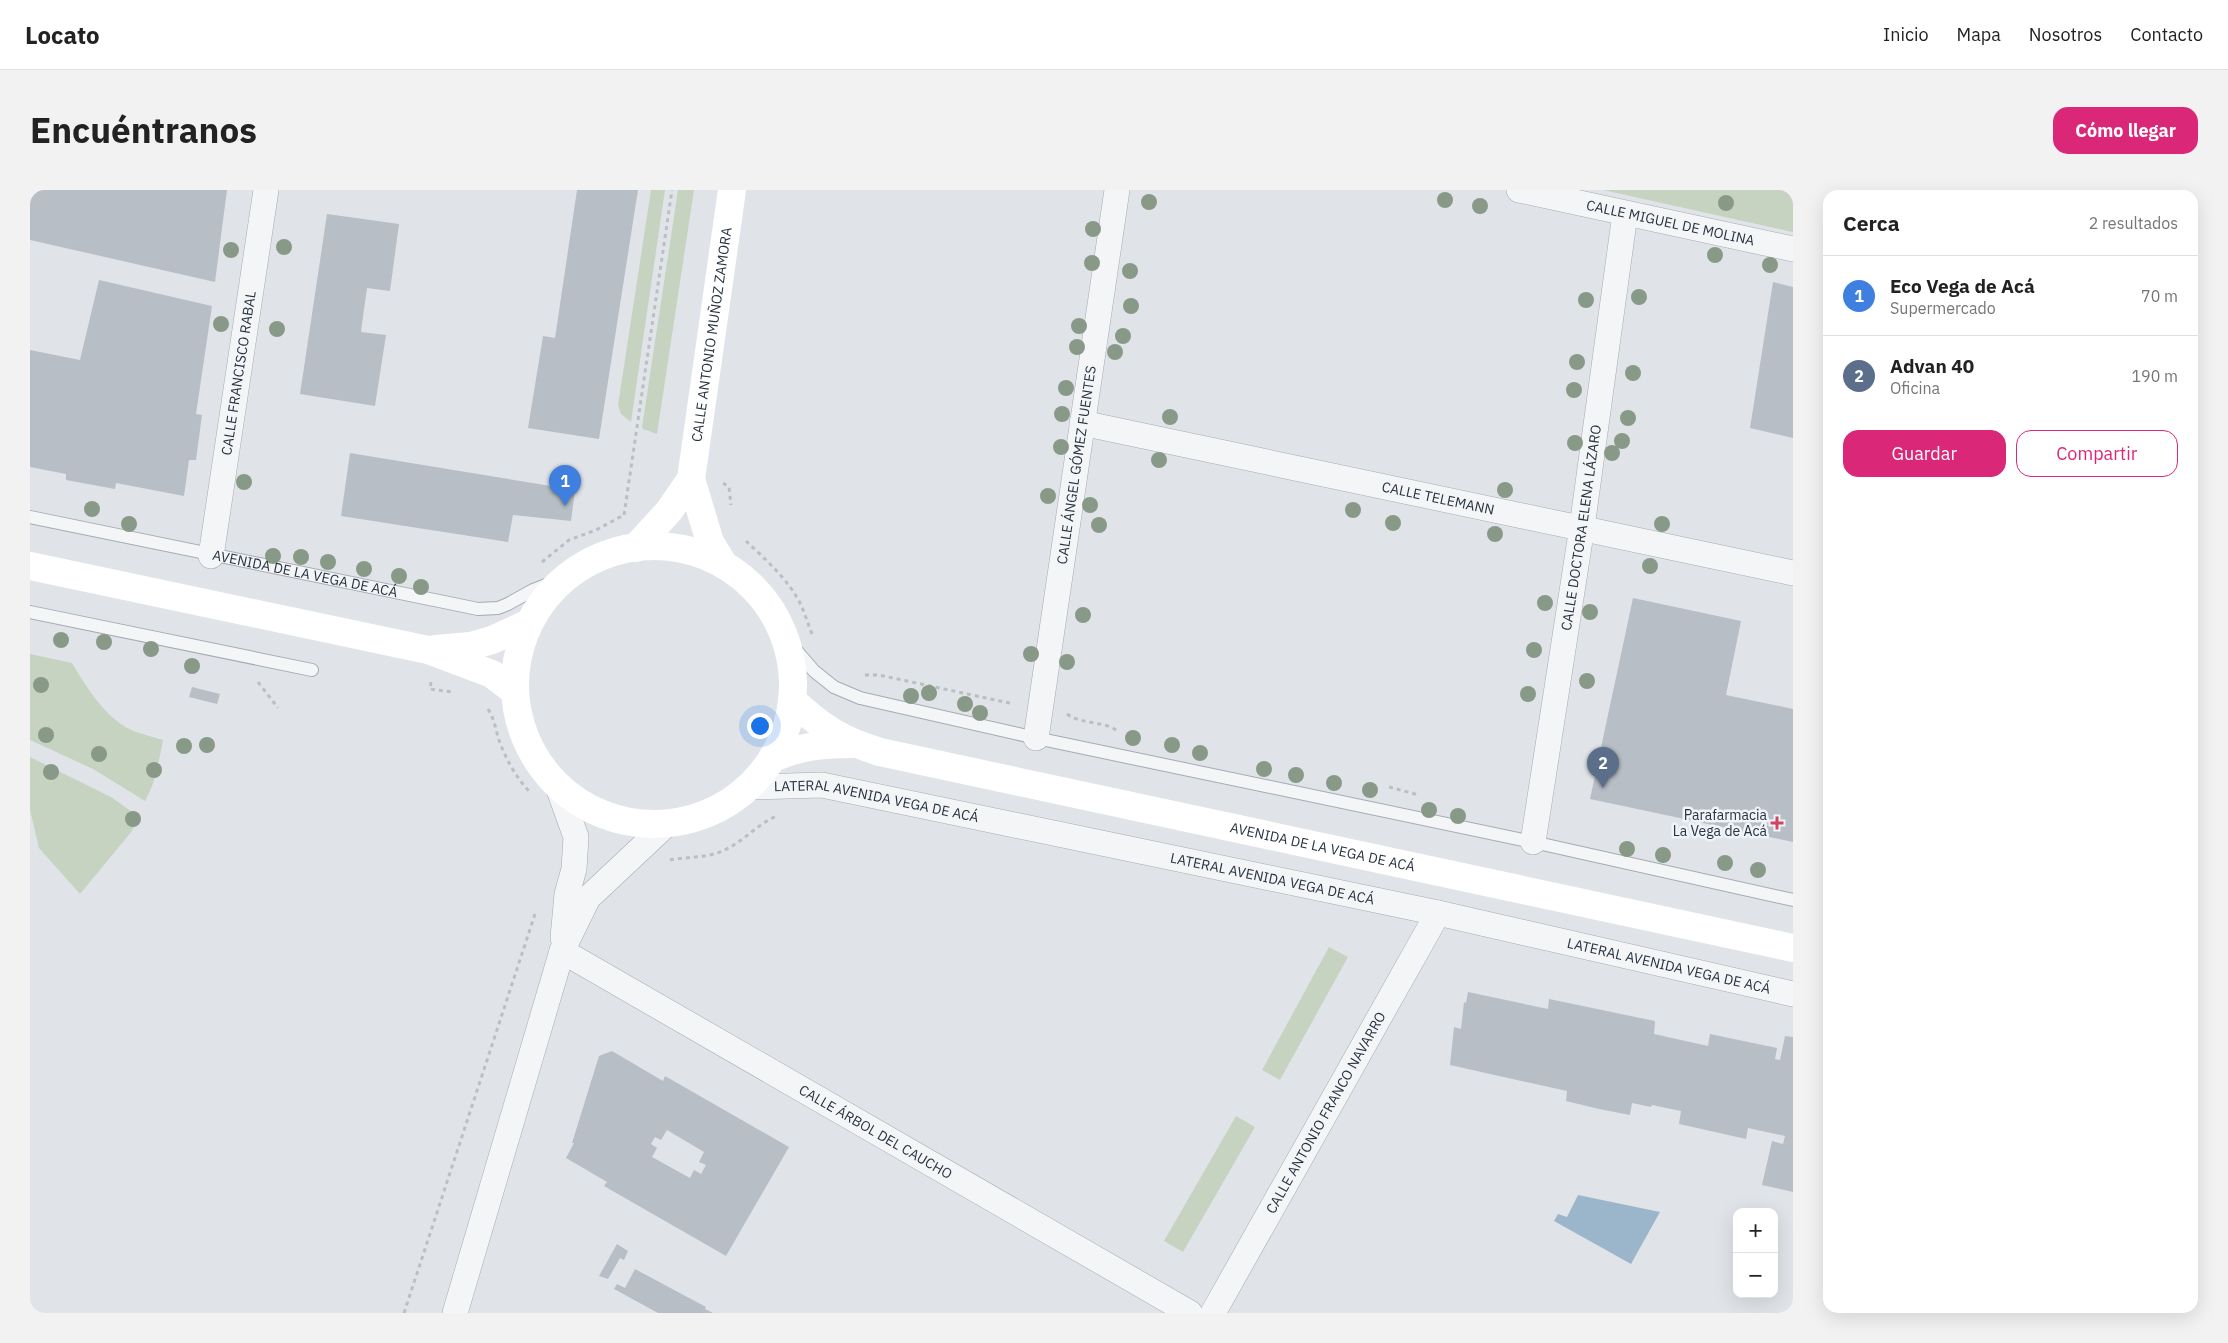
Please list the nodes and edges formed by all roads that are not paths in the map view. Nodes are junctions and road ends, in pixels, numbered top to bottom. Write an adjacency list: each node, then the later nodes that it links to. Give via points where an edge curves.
1 (266, 190): 12 (street, CALLE FRANCISCO RABAL)
2 (732, 190): 8 (main road, CALLE ANTONIO MUÑOZ ZAMORA)
3 (1117, 190): 7 (street, CALLE ÁNGEL GÓMEZ FUENTES)
4 (1519, 190): 5 (street, CALLE MIGUEL DE MOLINA)
5 (1625, 214): 6 (street, CALLE MIGUEL DE MOLINA); 10 (street, CALLE DOCTORA ELENA LÁZARO)
6 (1793, 249)
7 (1082, 423): 10 (street, CALLE TELEMANN); 24 (street, CALLE ÁNGEL GÓMEZ FUENTES)
8 (691, 478): 11 (main road, CALLE ANTONIO MUÑOZ ZAMORA, via 669,511); 13 (main road, CALLE ANTONIO MUÑOZ ZAMORA, via 710,542)
9 (30, 517): 12 (lane, AVENIDA DE LA VEGA DE ACÁ)
10 (1582, 528): 15 (street, CALLE TELEMANN); 30 (street, CALLE DOCTORA ELENA LÁZARO)
11 (636, 548): 13 (main road, via 666,546); 16 (main road, via 614,552)
12 (211, 556): 16 (lane, AVENIDA DE LA VEGA DE ACÁ, via 478,609 503,606 541,586)
13 (724, 565): 19 (main road, via 758,590 772,607)
14 (30, 566): 20 (main road)
15 (1793, 573)
16 (574, 574): 18 (main road, via 546,599)
17 (30, 612): 21 (lane)
18 (527, 624): 20 (main road, via 472,646); 22 (main road, via 512,660)
19 (783, 635): 23 (main road, via 793,678); 24 (lane, via 814,671 834,687 860,698)
20 (428, 650): 22 (main road, via 492,674)
21 (312, 670)
22 (513, 690): 28 (main road, via 519,718 540,769)
23 (792, 700): 25 (main road, AVENIDA DE LA VEGA DE ACÁ, via 830,732); 26 (main road, via 790,721)
24 (1036, 738): 30 (lane)
25 (853, 744): 26 (main road, AVENIDA DE LA VEGA DE ACÁ, via 819,744); 33 (main road, AVENIDA DE LA VEGA DE ACÁ, via 1103,801)
26 (778, 756): 27 (main road)
27 (750, 787): 29 (main road, via 728,804 703,816); 32 (street, LATERAL AVENIDA VEGA DE ACÁ, via 822,785)
28 (545, 791): 29 (main road, via 611,817 640,824); 34 (street, via 576,837)
29 (668, 823): 34 (street, via 588,898)
30 (1534, 842): 31 (lane)
31 (1793, 900)
32 (1438, 913): 35 (street, LATERAL AVENIDA VEGA DE ACÁ); 38 (street, CALLE ANTONIO FRANCO NAVARRO)
33 (1793, 948)
34 (562, 951): 36 (street); 37 (street, CALLE ÁRBOL DEL CAUCHO)
35 (1793, 994)
36 (455, 1313)
37 (1190, 1313)
38 (1213, 1313)

